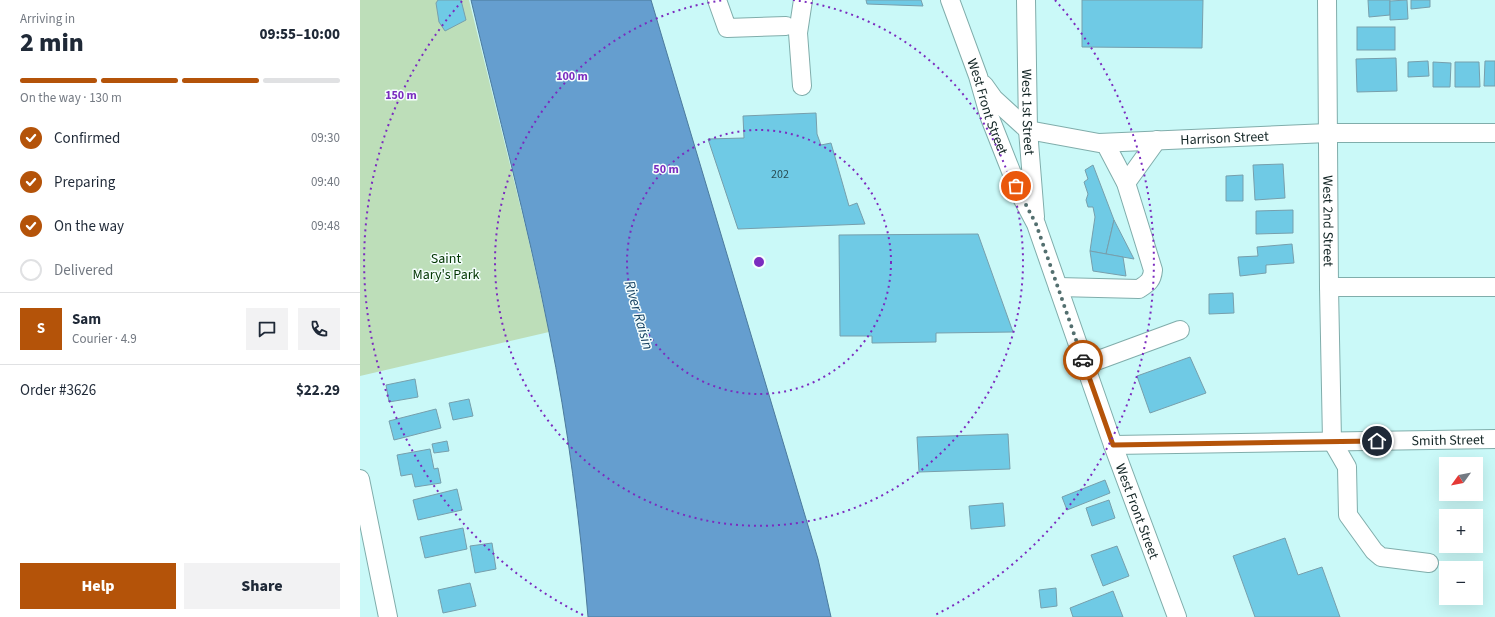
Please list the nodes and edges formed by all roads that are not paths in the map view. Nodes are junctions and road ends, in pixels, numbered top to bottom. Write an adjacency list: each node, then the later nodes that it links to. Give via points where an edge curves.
1 (717, 0): 6 (street, via 727,28)
2 (803, 0): 8 (street, via 798,33)
3 (950, 0): 7 (street, West Front Street)
4 (1026, 0): 9 (street, West 1st Street)
5 (1327, 0): 10 (street, West 2nd Street)
6 (786, 26)
7 (978, 76): 9 (street, via 994,99); 15 (street, West Front Street, via 990,118 1020,194)
8 (802, 86)
9 (1028, 130): 13 (street, Harrison Street); 15 (street, West 1st Street)
10 (1328, 133): 11 (street, Harrison Street); 12 (street, Harrison Street); 17 (street, West 2nd Street)
11 (1495, 133)
12 (1157, 140): 13 (street, Harrison Street); 14 (street)
13 (1105, 143): 14 (street)
14 (1126, 183): 16 (street, via 1153,270 1152,277 1139,289)
15 (1036, 224): 16 (street, West Front Street)
16 (1058, 287): 20 (street, West Front Street)
17 (1329, 287): 18 (street); 22 (street, West 2nd Street)
18 (1495, 287)
19 (1180, 330): 20 (street)
20 (1084, 365): 23 (street, West Front Street)
21 (1495, 439): 22 (street, Smith Street)
22 (1332, 441): 23 (street, Smith Street); 25 (street, via 1347,467 1348,515 1374,551 1381,557)
23 (1113, 445): 27 (street, West Front Street)
24 (360, 479): 26 (street)
25 (1428, 563)
26 (388, 617)
27 (1177, 617)

